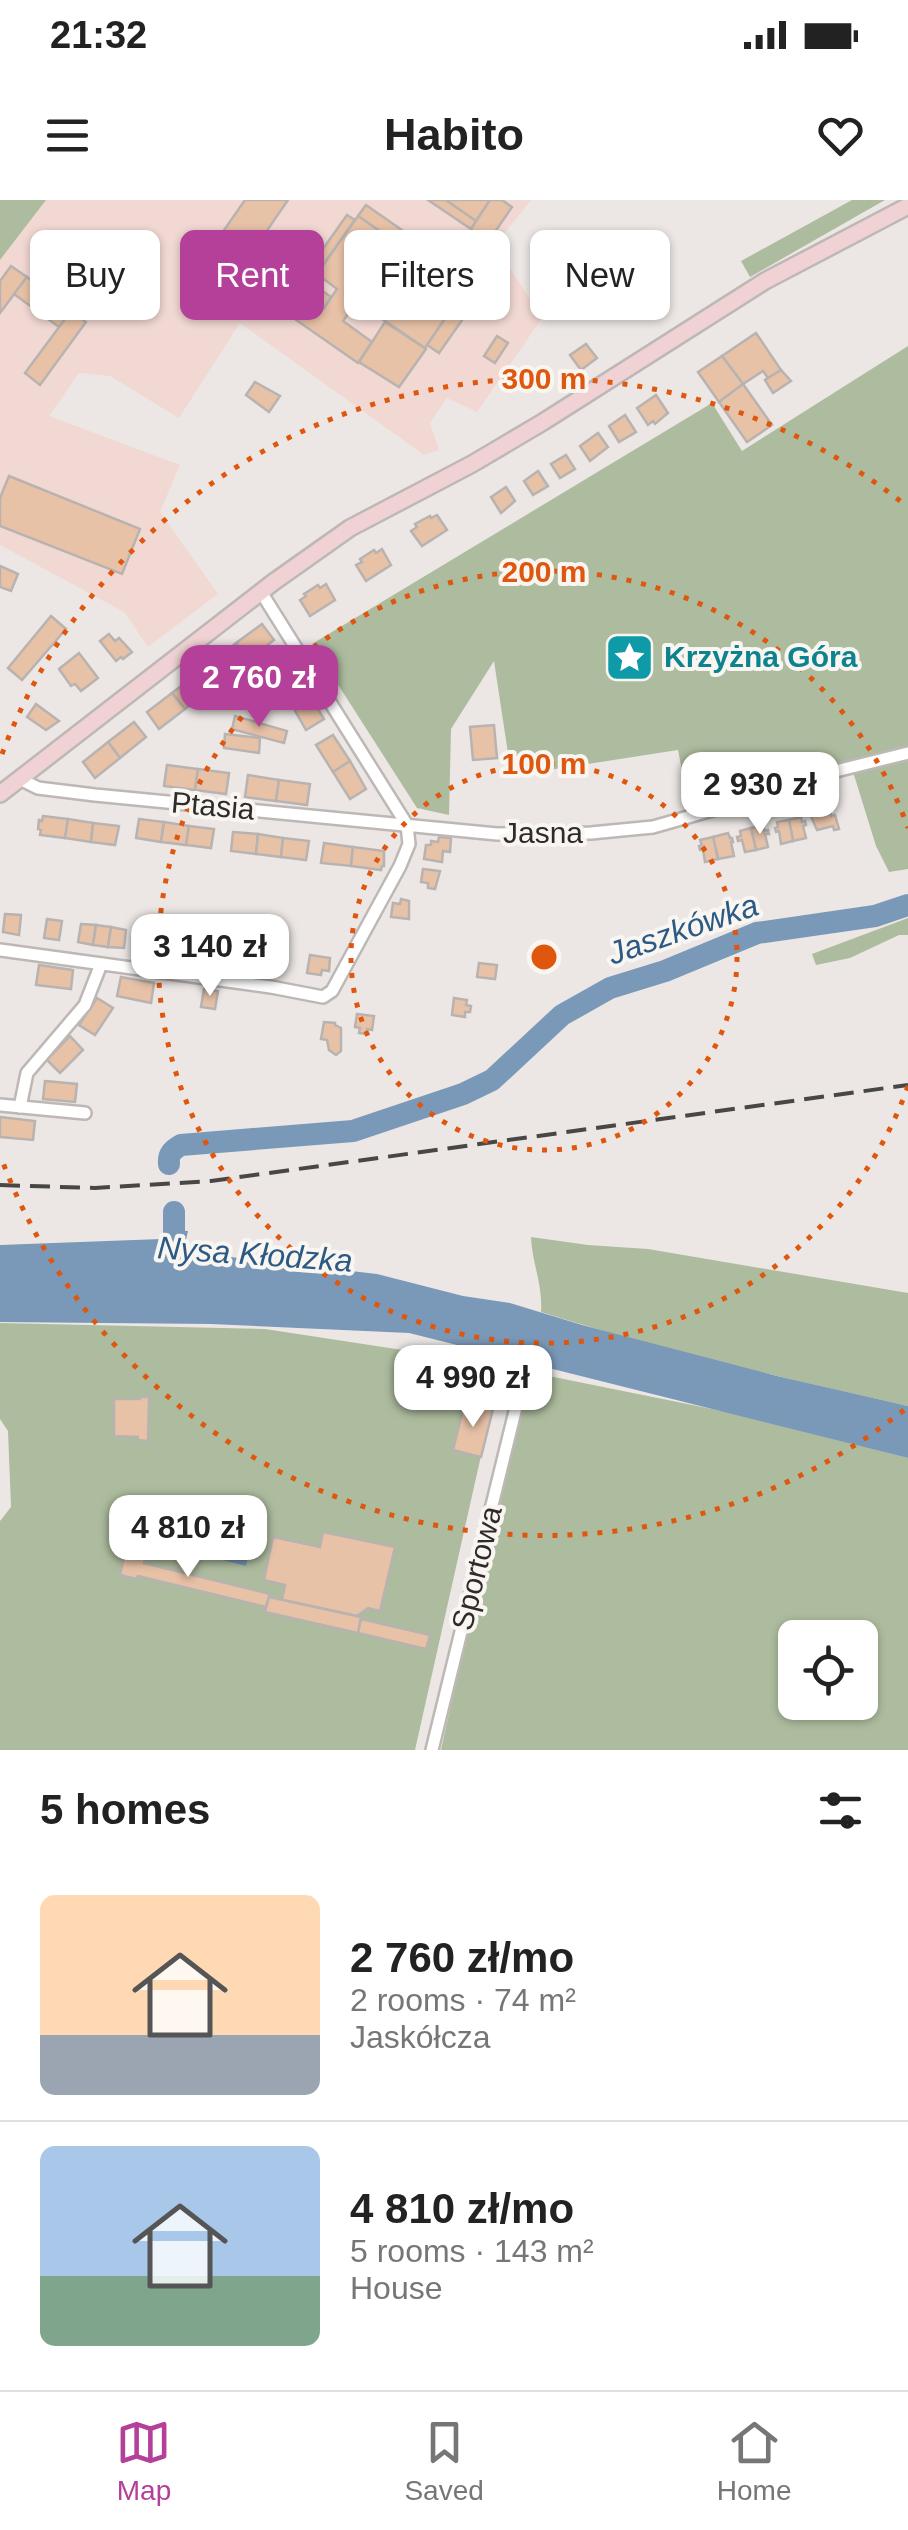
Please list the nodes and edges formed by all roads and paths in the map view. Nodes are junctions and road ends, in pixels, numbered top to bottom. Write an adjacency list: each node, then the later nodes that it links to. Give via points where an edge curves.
1 (908, 206): 2 (main road, via 765,281 543,422 350,528)
2 (262, 592): 4 (main road); 6 (street)
3 (908, 754): 6 (street, Jasna, via 653,827 496,834)
4 (20, 779): 5 (main road); 6 (street, Ptasia, via 38,788 95,795)
5 (0, 794)
6 (407, 824): 8 (street, via 409,844 400,866 323,997)
7 (0, 950): 8 (street)
8 (101, 964): 10 (street, via 85,1005 27,1072)
9 (0, 1104): 10 (street)
10 (20, 1107): 11 (street)
11 (85, 1113)
12 (520, 1387): 13 (street, Sportowa)
13 (432, 1750)

